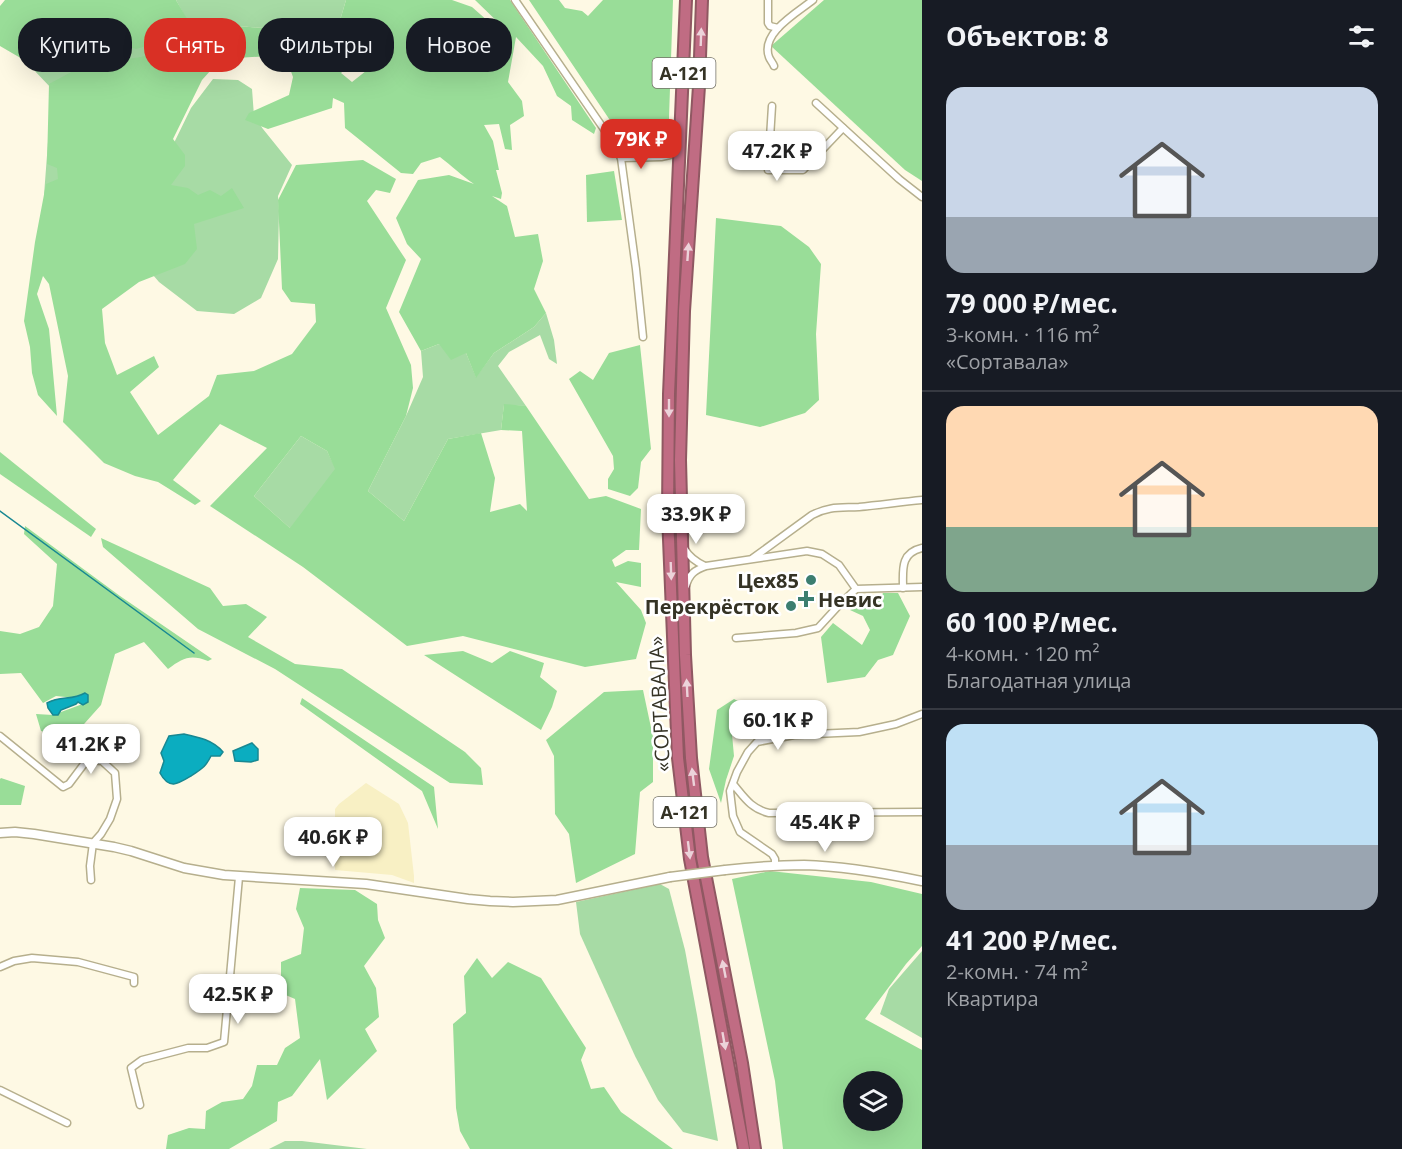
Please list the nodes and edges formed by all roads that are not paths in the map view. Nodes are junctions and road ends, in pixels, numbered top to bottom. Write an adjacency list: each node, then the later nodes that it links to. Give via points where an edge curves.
1 (515, 0): 12 (street)
2 (686, 0): 11 (highway, «СОРТАВАЛА» / А-121)
3 (702, 0): 18 (highway, «СОРТАВАЛА» / А-121, one-way to 3, via 684,310)
4 (768, 0): 6 (street, via 768,23)
5 (813, 0): 6 (street)
6 (778, 28): 7 (street, via 768,48)
7 (774, 66)
8 (816, 103): 10 (street)
9 (772, 106): 10 (street, via 768,170 803,170)
10 (843, 128): 15 (street)
11 (680, 146): 13 (street); 14 (highway, «СОРТАВАЛА» / А-121)
12 (621, 158): 13 (street); 16 (street)
13 (661, 158): 14 (street, via 675,164)
14 (678, 171): 42 (highway, «СОРТАВАЛА» / А-121, one-way to 42, via 668,515 678,758 690,859)
15 (922, 197)
16 (643, 337)
17 (922, 500): 20 (street, via 822,509)
18 (682, 530): 21 (street, via 688,554); 25 (highway, «СОРТАВАЛА» / А-121)
19 (922, 548): 23 (street, via 907,556)
20 (751, 559): 21 (street); 24 (street, via 807,551 822,554 839,566)
21 (706, 566): 25 (street, via 690,575)
22 (922, 587): 23 (street)
23 (903, 588): 24 (street)
24 (856, 589): 26 (street, via 818,628)
25 (683, 601): 43 (highway, «СОРТАВАЛА» / А-121, one-way to 25, via 702,857 691,758)
26 (736, 638)
27 (922, 714): 29 (street, via 859,732 794,735 757,742)
28 (0, 736): 32 (street, via 63,787 87,760 102,760 115,772 117,799 110,819)
29 (733, 783): 30 (street, via 750,804 769,813); 33 (street, via 733,816 740,832 772,854)
30 (922, 812)
31 (0, 833): 32 (street)
32 (93, 843): 34 (street, via 204,873); 35 (street)
33 (775, 866): 34 (street, bridge, via 670,877 556,900 513,902 366,884); 36 (street, via 841,868)
34 (239, 877): 40 (street, via 224,1042 136,1064 131,1068)
35 (91, 880)
36 (922, 881)
37 (0, 967): 38 (street, via 32,958 78,962 134,977)
38 (134, 982)
39 (0, 1090): 41 (street)
40 (140, 1105)
41 (67, 1123)
42 (744, 1149)
43 (755, 1149)

